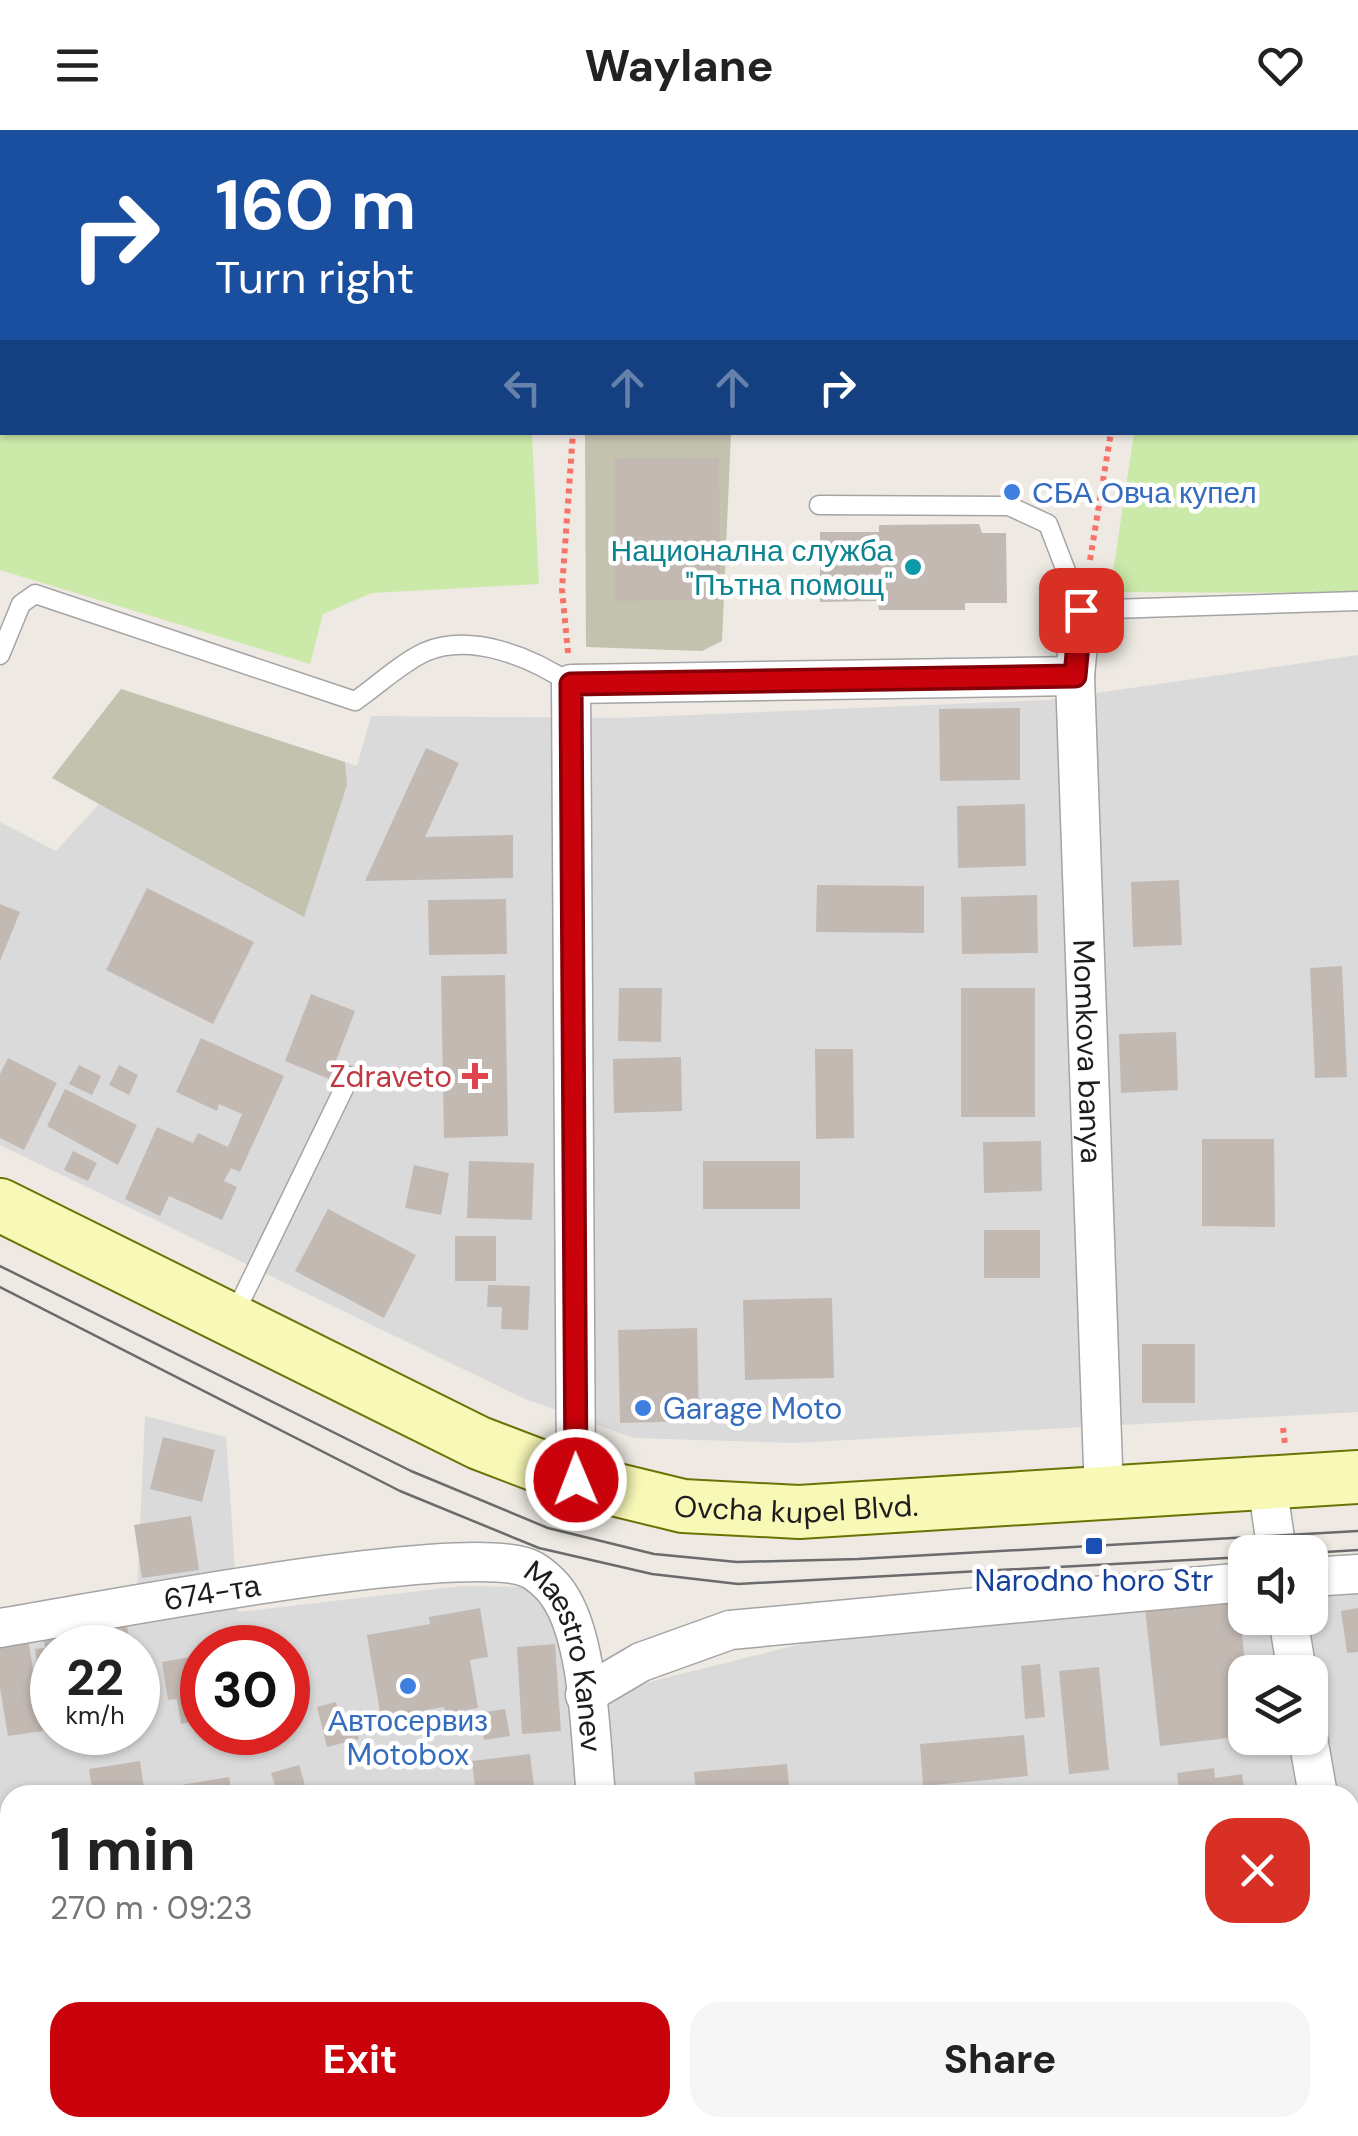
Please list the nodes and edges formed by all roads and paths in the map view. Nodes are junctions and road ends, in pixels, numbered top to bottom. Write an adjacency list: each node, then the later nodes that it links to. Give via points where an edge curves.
1 (573, 435): 8 (path, via 562,590)
2 (1110, 435): 5 (path)
3 (819, 506): 5 (lane, via 1008,506 1048,524)
4 (1358, 601): 5 (lane)
5 (1081, 610): 7 (street, Momkova banya)
6 (0, 655): 8 (lane, via 21,604 35,594 355,701 425,652 458,645 545,666)
7 (1075, 676): 8 (street); 15 (street, Momkova banya)
8 (571, 684): 13 (street)
9 (350, 1076): 11 (lane)
10 (0, 1204): 11 (main road, Ovcha kupel Blvd.)
11 (232, 1320): 13 (main road, Ovcha kupel Blvd., via 479,1443)
12 (1358, 1477): 14 (main road, Ovcha kupel Blvd.)
13 (576, 1480): 15 (main road, Ovcha kupel Blvd., via 683,1506 799,1512)
14 (1267, 1484): 15 (main road, Ovcha kupel Blvd.); 16 (street)
15 (1104, 1495)
16 (1275, 1535)
17 (367, 1570): 21 (street, 674-та); 22 (street, Maestro Kanev, via 480,1562 528,1568 557,1592 572,1618)
18 (1358, 1574): 19 (street)
19 (1328, 1576)
20 (1228, 1584): 22 (street, via 730,1630 641,1662)
21 (0, 1628)
22 (586, 1695): 24 (street, Maestro Kanev)
23 (1311, 1755): 25 (street)
24 (595, 1785)
25 (1316, 1785)

